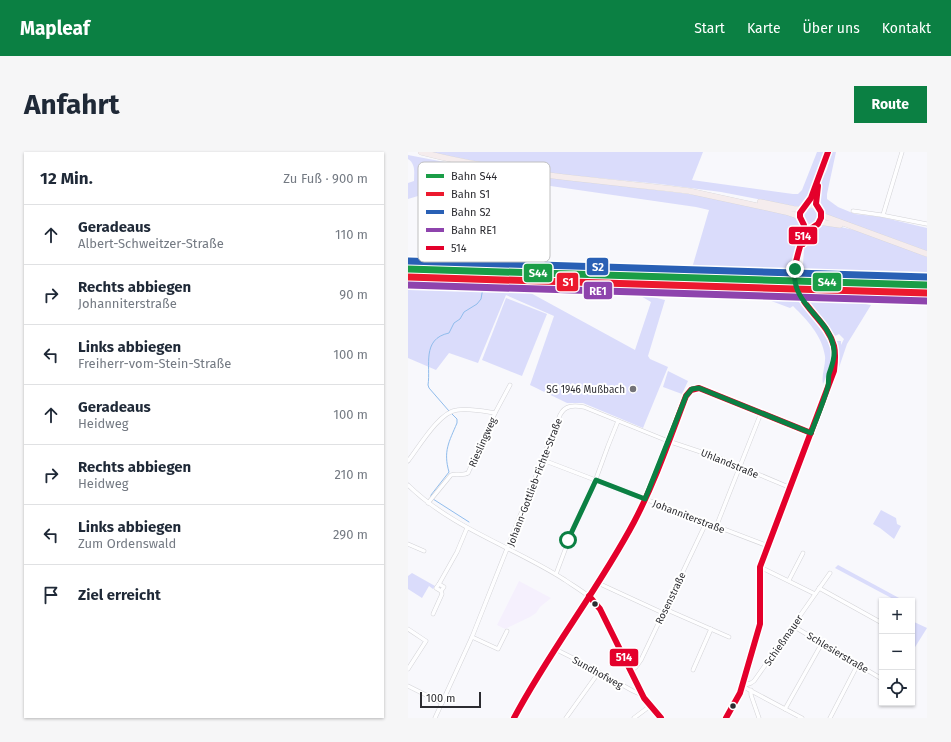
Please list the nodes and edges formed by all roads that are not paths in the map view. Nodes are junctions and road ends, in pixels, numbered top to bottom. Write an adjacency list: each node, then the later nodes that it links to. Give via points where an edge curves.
1 (421, 152): 4 (main road)
2 (828, 152): 6 (street)
3 (902, 152): 12 (street)
4 (464, 162)
5 (550, 175): 7 (main road)
6 (820, 177): 8 (street); 9 (street, via 816,200)
7 (709, 194): 8 (main road, via 794,209); 13 (main road, via 791,213)
8 (805, 208): 9 (main road, via 811,205); 13 (main road, via 800,213)
9 (818, 208): 11 (main road)
10 (853, 211): 12 (street)
11 (821, 215): 14 (main road); 17 (main road)
12 (883, 215): 15 (street)
13 (802, 221): 16 (main road); 19 (street, via 804,232)
14 (819, 222): 16 (main road); 17 (main road)
15 (927, 224)
16 (812, 227): 19 (street)
17 (856, 229): 18 (main road)
18 (927, 254)
19 (798, 257): 24 (street, via 794,274 798,292 824,326 834,346 834,362 828,385)
20 (510, 385): 21 (street, Rieslingweg)
21 (495, 413): 27 (street, via 462,409 449,412 440,419); 33 (street, Rieslingweg, via 469,472 451,475)
22 (761, 413): 24 (street); 25 (street, via 699,388 692,389 686,396); 28 (street)
23 (618, 421): 25 (street, Johann-Gottlieb-Fichte-Straße); 26 (street, Johann-Gottlieb-Fichte-Straße, via 579,406 565,408); 29 (street)
24 (811, 433): 31 (street)
25 (668, 441): 28 (street, Uhlandstraße); 32 (street)
26 (542, 460): 29 (street, Johanniterstraße); 39 (street, Johann-Gottlieb-Fichte-Straße)
27 (408, 461)
28 (740, 466): 31 (street, Uhlandstraße); 35 (street)
29 (596, 480): 32 (street, Johanniterstraße); 44 (street, via 574,526)
30 (408, 486): 33 (street)
31 (791, 488): 38 (street)
32 (645, 499): 34 (street, Johanniterstraße); 46 (street)
33 (428, 503): 36 (street)
34 (706, 523): 35 (street, Johanniterstraße); 50 (street, Rosenstraße)
35 (716, 527): 38 (street, Johanniterstraße)
36 (467, 528): 39 (street); 51 (street, via 439,584 444,587)
37 (408, 544): 40 (street)
38 (768, 546): 42 (street)
39 (508, 548): 44 (street); 57 (street, Johann-Gottlieb-Fichte-Straße)
40 (424, 551)
41 (803, 553): 45 (street)
42 (760, 567): 45 (street); 68 (street, via 761,621)
43 (830, 573): 47 (street, Schießmauer)
44 (556, 574): 49 (street)
45 (789, 580): 48 (street)
46 (598, 583): 49 (street); 50 (street)
47 (819, 588): 48 (street, Schießmauer); 52 (street)
48 (815, 594): 53 (street, Schießmauer)
49 (589, 596): 60 (street); 64 (street, via 600,610)
50 (664, 611): 55 (street); 64 (street, Rosenstraße, via 641,660)
51 (433, 614)
52 (879, 621)
53 (794, 626): 59 (street, Schlesierstraße); 68 (street, Schießmauer, via 754,681)
54 (408, 629): 62 (street, via 426,641)
55 (711, 629): 58 (street); 63 (street)
56 (507, 631): 57 (street, via 498,649)
57 (472, 637): 71 (street, Johann-Gottlieb-Fichte-Straße)
58 (729, 637)
59 (822, 643): 61 (street, Schlesierstraße); 73 (street)
60 (554, 649): 65 (street, Sundhofweg); 75 (street)
61 (858, 664): 66 (street, Schlesierstraße); 82 (street)
62 (408, 669)
63 (693, 670)
64 (631, 671): 70 (street)
65 (599, 672): 70 (street, Sundhofweg); 76 (street)
66 (879, 677)
67 (408, 686): 71 (street)
68 (742, 686): 69 (street); 79 (street)
69 (751, 690): 73 (street); 80 (street)
70 (642, 694): 72 (street)
71 (442, 703): 74 (street, Johann-Gottlieb-Fichte-Straße)
72 (650, 706): 77 (street); 78 (street)
73 (785, 709): 81 (street)
74 (435, 718)
75 (514, 718)
76 (566, 718)
77 (634, 718)
78 (661, 718)
79 (726, 718)
80 (759, 718)
81 (802, 718)
82 (830, 718)

